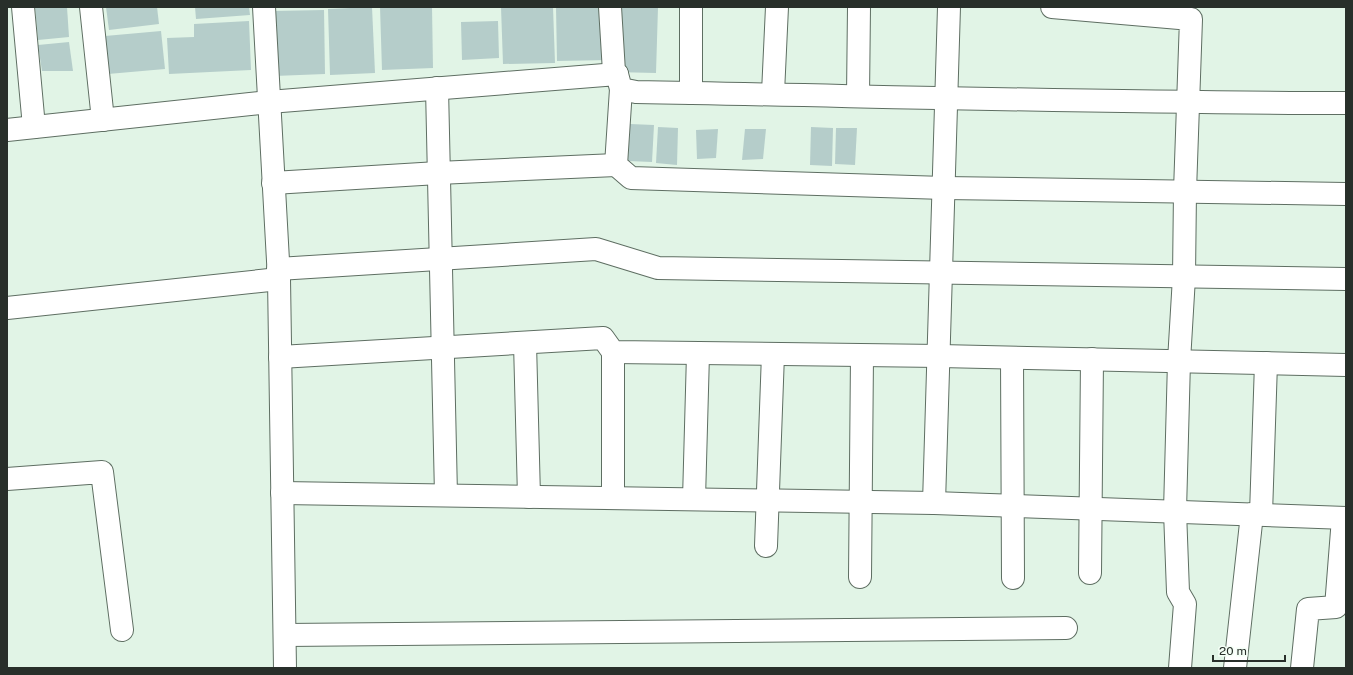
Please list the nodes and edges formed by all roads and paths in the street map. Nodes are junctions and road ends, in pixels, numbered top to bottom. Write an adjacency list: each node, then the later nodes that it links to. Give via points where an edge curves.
1 (23, 7): 20 (street)
2 (91, 7): 19 (street)
3 (264, 7): 16 (street)
4 (610, 7): 10 (street, via 614,72)
5 (691, 7): 12 (street)
6 (777, 7): 13 (street)
7 (859, 7): 14 (street)
8 (950, 7): 15 (street)
9 (1052, 7): 17 (street, via 1191,19)
10 (619, 81): 11 (street); 12 (street, via 636,92); 22 (street)
11 (437, 88): 16 (street); 23 (street)
12 (691, 93): 13 (street)
13 (773, 93): 14 (street)
14 (858, 96): 15 (street)
15 (946, 97): 17 (street); 25 (street)
16 (269, 102): 19 (street); 24 (street)
17 (1187, 103): 18 (street); 26 (street)
18 (1346, 103)
19 (103, 120): 20 (street)
20 (34, 128): 21 (street)
21 (7, 130)
22 (616, 165): 23 (street); 25 (street, via 631,178)
23 (438, 173): 24 (street); 28 (street)
24 (273, 183): 30 (street)
25 (944, 188): 26 (street); 29 (street)
26 (1185, 190): 27 (street); 31 (street)
27 (1346, 194)
28 (440, 259): 29 (street, via 596,250 658,268); 30 (street); 35 (street)
29 (941, 272): 31 (street); 40 (street)
30 (279, 274): 33 (street); 41 (street)
31 (1184, 277): 32 (street); 44 (street)
32 (1346, 280)
33 (7, 308)
34 (525, 343): 35 (street); 36 (street, via 603,338); 50 (street)
35 (442, 348): 41 (street); 49 (street)
36 (612, 352): 37 (street); 51 (street)
37 (698, 354): 38 (street); 52 (street)
38 (773, 354): 39 (street); 53 (street)
39 (862, 356): 40 (street); 54 (street)
40 (940, 356): 42 (street); 55 (street)
41 (280, 357): 48 (street)
42 (1012, 358): 43 (street); 56 (street)
43 (1092, 359): 44 (street); 57 (street)
44 (1179, 361): 45 (street); 58 (street)
45 (1266, 363): 46 (street); 59 (street)
46 (1346, 365)
47 (7, 480): 66 (street, via 102,472)
48 (282, 493): 49 (street); 67 (street)
49 (446, 495): 50 (street)
50 (529, 497): 51 (street)
51 (613, 498): 52 (street)
52 (694, 499): 53 (street)
53 (768, 500): 54 (street); 61 (street)
54 (861, 502): 55 (street); 63 (street)
55 (934, 503): 56 (street)
56 (1012, 506): 57 (street); 64 (street)
57 (1091, 509): 58 (street); 62 (street)
58 (1175, 511): 59 (street); 69 (street, via 1178,592 1185,604)
59 (1256, 514): 60 (street); 70 (street)
60 (1345, 518): 71 (street, via 1336,607 1308,609)
61 (766, 546)
62 (1090, 572)
63 (860, 577)
64 (1013, 578)
65 (1066, 628): 67 (street)
66 (122, 630)
67 (284, 635): 68 (street)
68 (285, 668)
69 (1180, 668)
70 (1235, 668)
71 (1302, 668)

